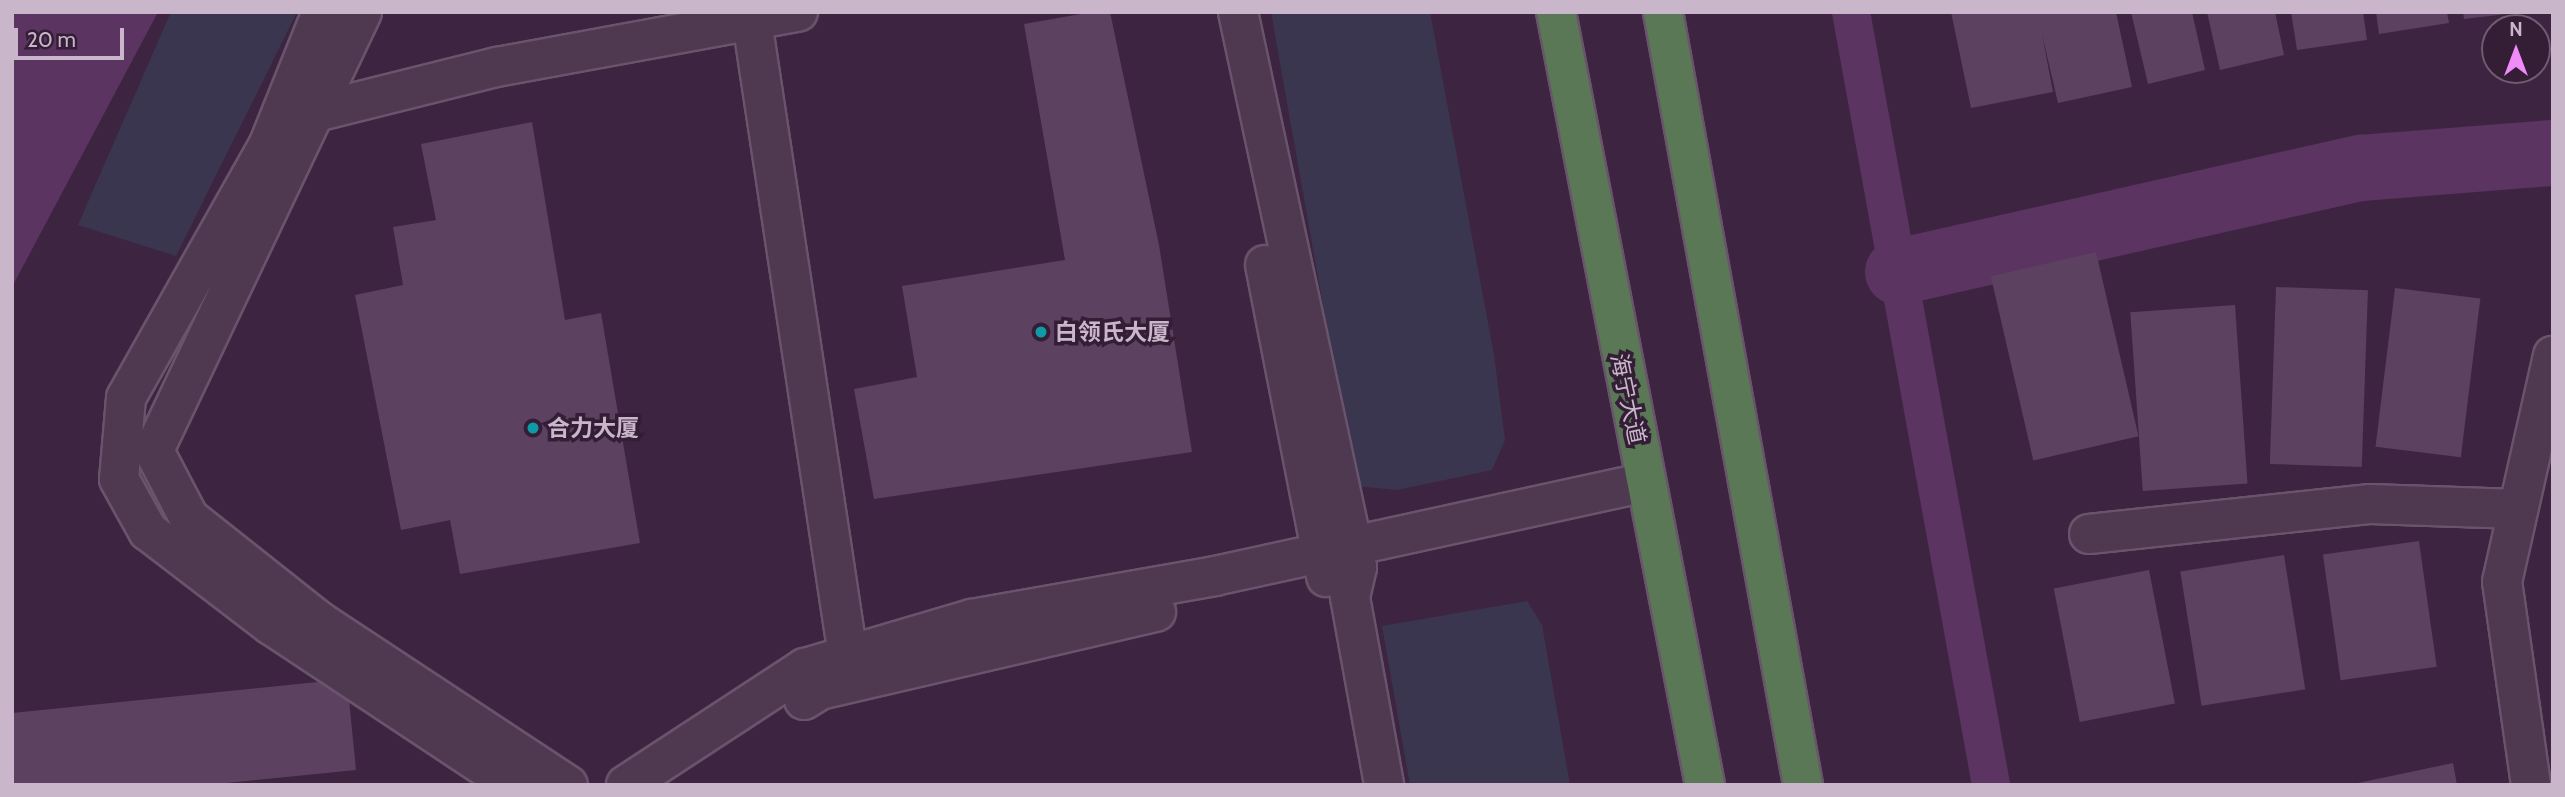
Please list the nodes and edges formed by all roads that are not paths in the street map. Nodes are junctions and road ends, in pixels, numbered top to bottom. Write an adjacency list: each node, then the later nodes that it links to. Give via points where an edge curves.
1 (322, 12): 16 (street, via 269,144 126,398 119,479 148,531 271,625)
2 (362, 12): 9 (street)
3 (798, 12): 8 (street)
4 (1215, 12): 14 (street)
5 (1238, 12): 14 (street)
6 (1556, 12): 11 (highway, 海宁大道)
7 (1663, 12): 23 (highway)
8 (752, 21): 9 (street, via 497,67); 15 (street)
9 (316, 112): 17 (street, via 154,451 189,518 319,621)
10 (2553, 356): 12 (street)
11 (1647, 492): 14 (street); 22 (highway, 海宁大道)
12 (2518, 509): 13 (street, via 2370,504); 24 (street, via 2502,582)
13 (2089, 534)
14 (1339, 560): 15 (street, via 972,619); 19 (street, via 820,690); 20 (street); 21 (street, via 1350,597)
15 (848, 656): 18 (street, via 805,668)
16 (513, 785)
17 (568, 785)
18 (626, 785)
19 (673, 785)
20 (1364, 785)
21 (1384, 785)
22 (1705, 785)
23 (1803, 785)
24 (2531, 785)

